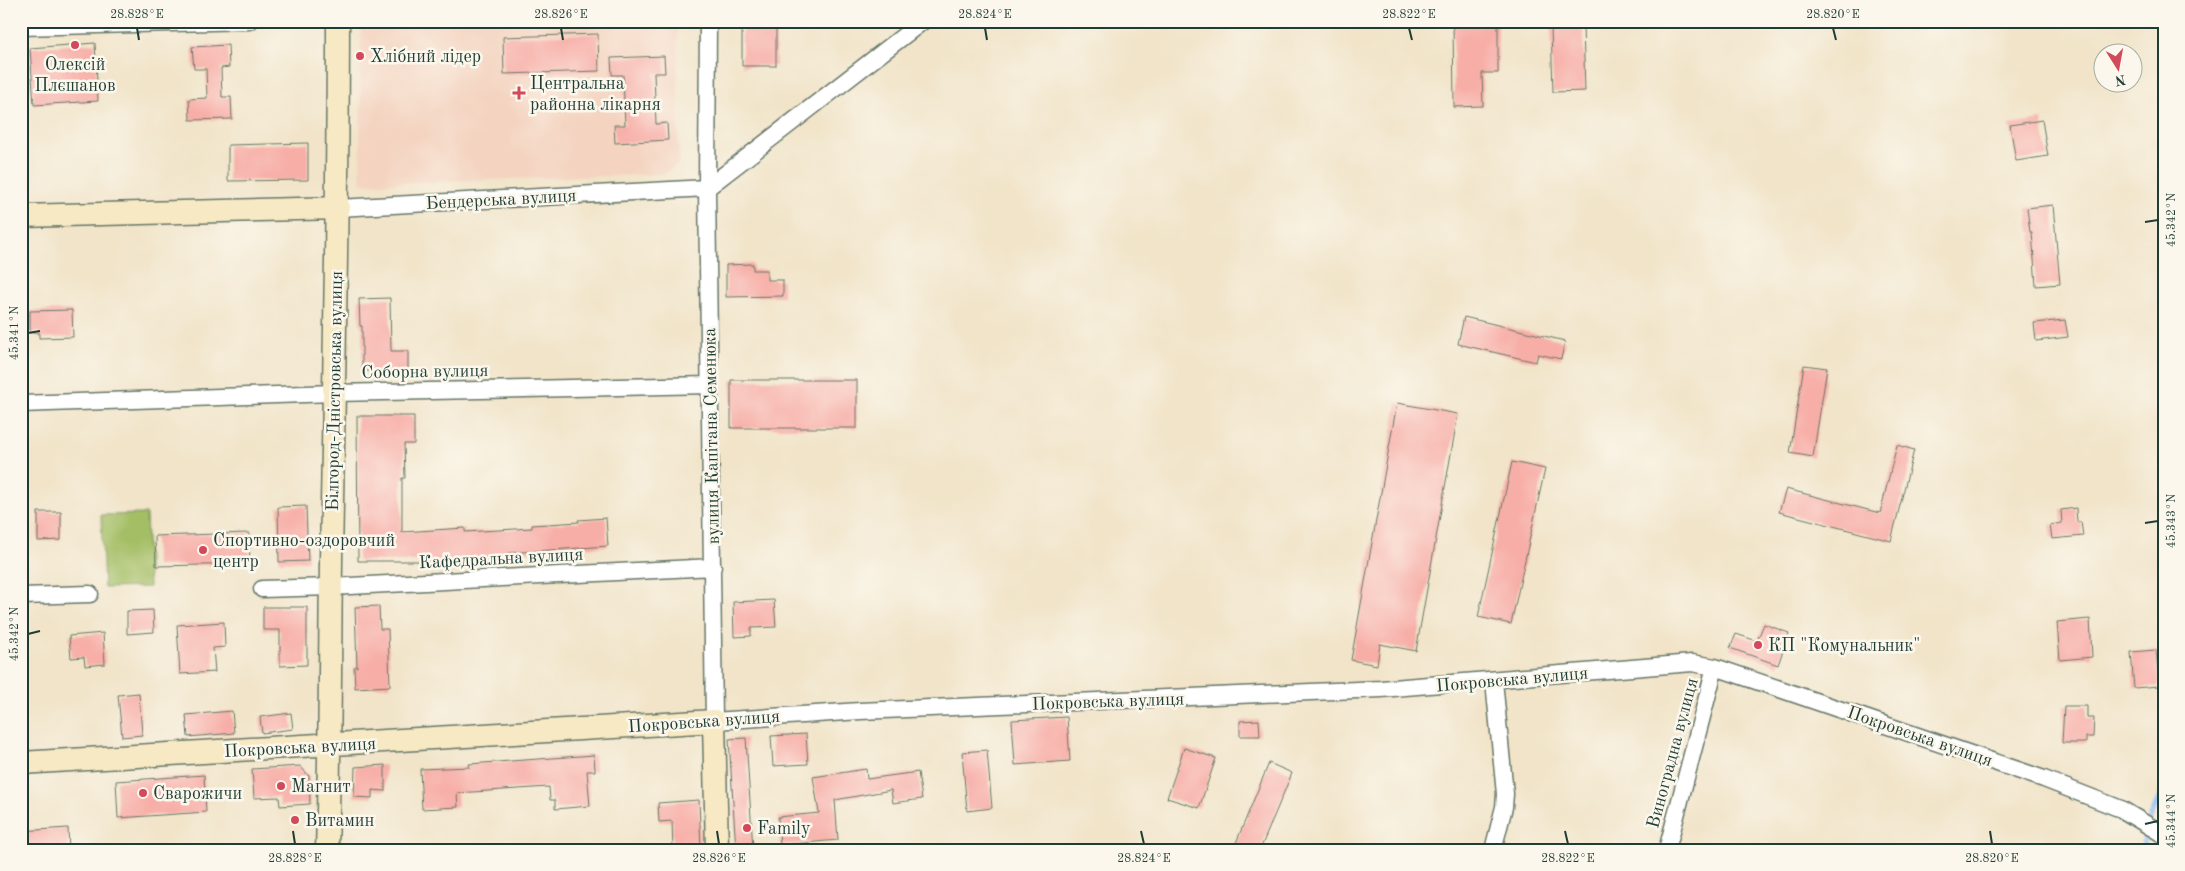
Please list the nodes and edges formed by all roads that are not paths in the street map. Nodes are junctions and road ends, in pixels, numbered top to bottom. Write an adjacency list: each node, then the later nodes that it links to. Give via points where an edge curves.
1 (249, 21): 5 (street)
2 (338, 21): 7 (street, Білгород-Дністровська вулиця)
3 (708, 21): 6 (street, вулиця Капітана Семенюка)
4 (923, 21): 6 (street)
5 (21, 27)
6 (707, 188): 7 (street, Бендерська вулиця); 9 (street, вулиця Капітана Семенюка)
7 (338, 208): 8 (street, Бендерська вулиця); 10 (street, Білгород-Дністровська вулиця)
8 (21, 216)
9 (710, 384): 10 (street, Соборна вулиця); 12 (street, вулиця Капітана Семенюка)
10 (334, 393): 11 (street, Соборна вулиця); 13 (street, Білгород-Дністровська вулиця)
11 (21, 404)
12 (713, 566): 13 (street, Кафедральна вулиця); 19 (street, вулиця Капітана Семенюка)
13 (331, 587): 14 (street, Кафедральна вулиця); 20 (street, Білгород-Дністровська вулиця)
14 (262, 589)
15 (90, 594): 16 (street)
16 (21, 596)
17 (1716, 667): 18 (street, Покровська вулиця, via 1692,663 1666,664); 22 (street, Покровська вулиця, via 2044,779 2121,809); 26 (street, Виноградна вулиця)
18 (1494, 681): 19 (street, Покровська вулиця); 25 (street, via 1505,794)
19 (714, 721): 20 (street, Покровська вулиця); 24 (street, вулиця Капітана Семенюка)
20 (330, 746): 21 (street, Покровська вулиця); 23 (street, Білгород-Дністровська вулиця)
21 (21, 763)
22 (2164, 835)
23 (327, 850)
24 (717, 850)
25 (1493, 850)
26 (1667, 850)

